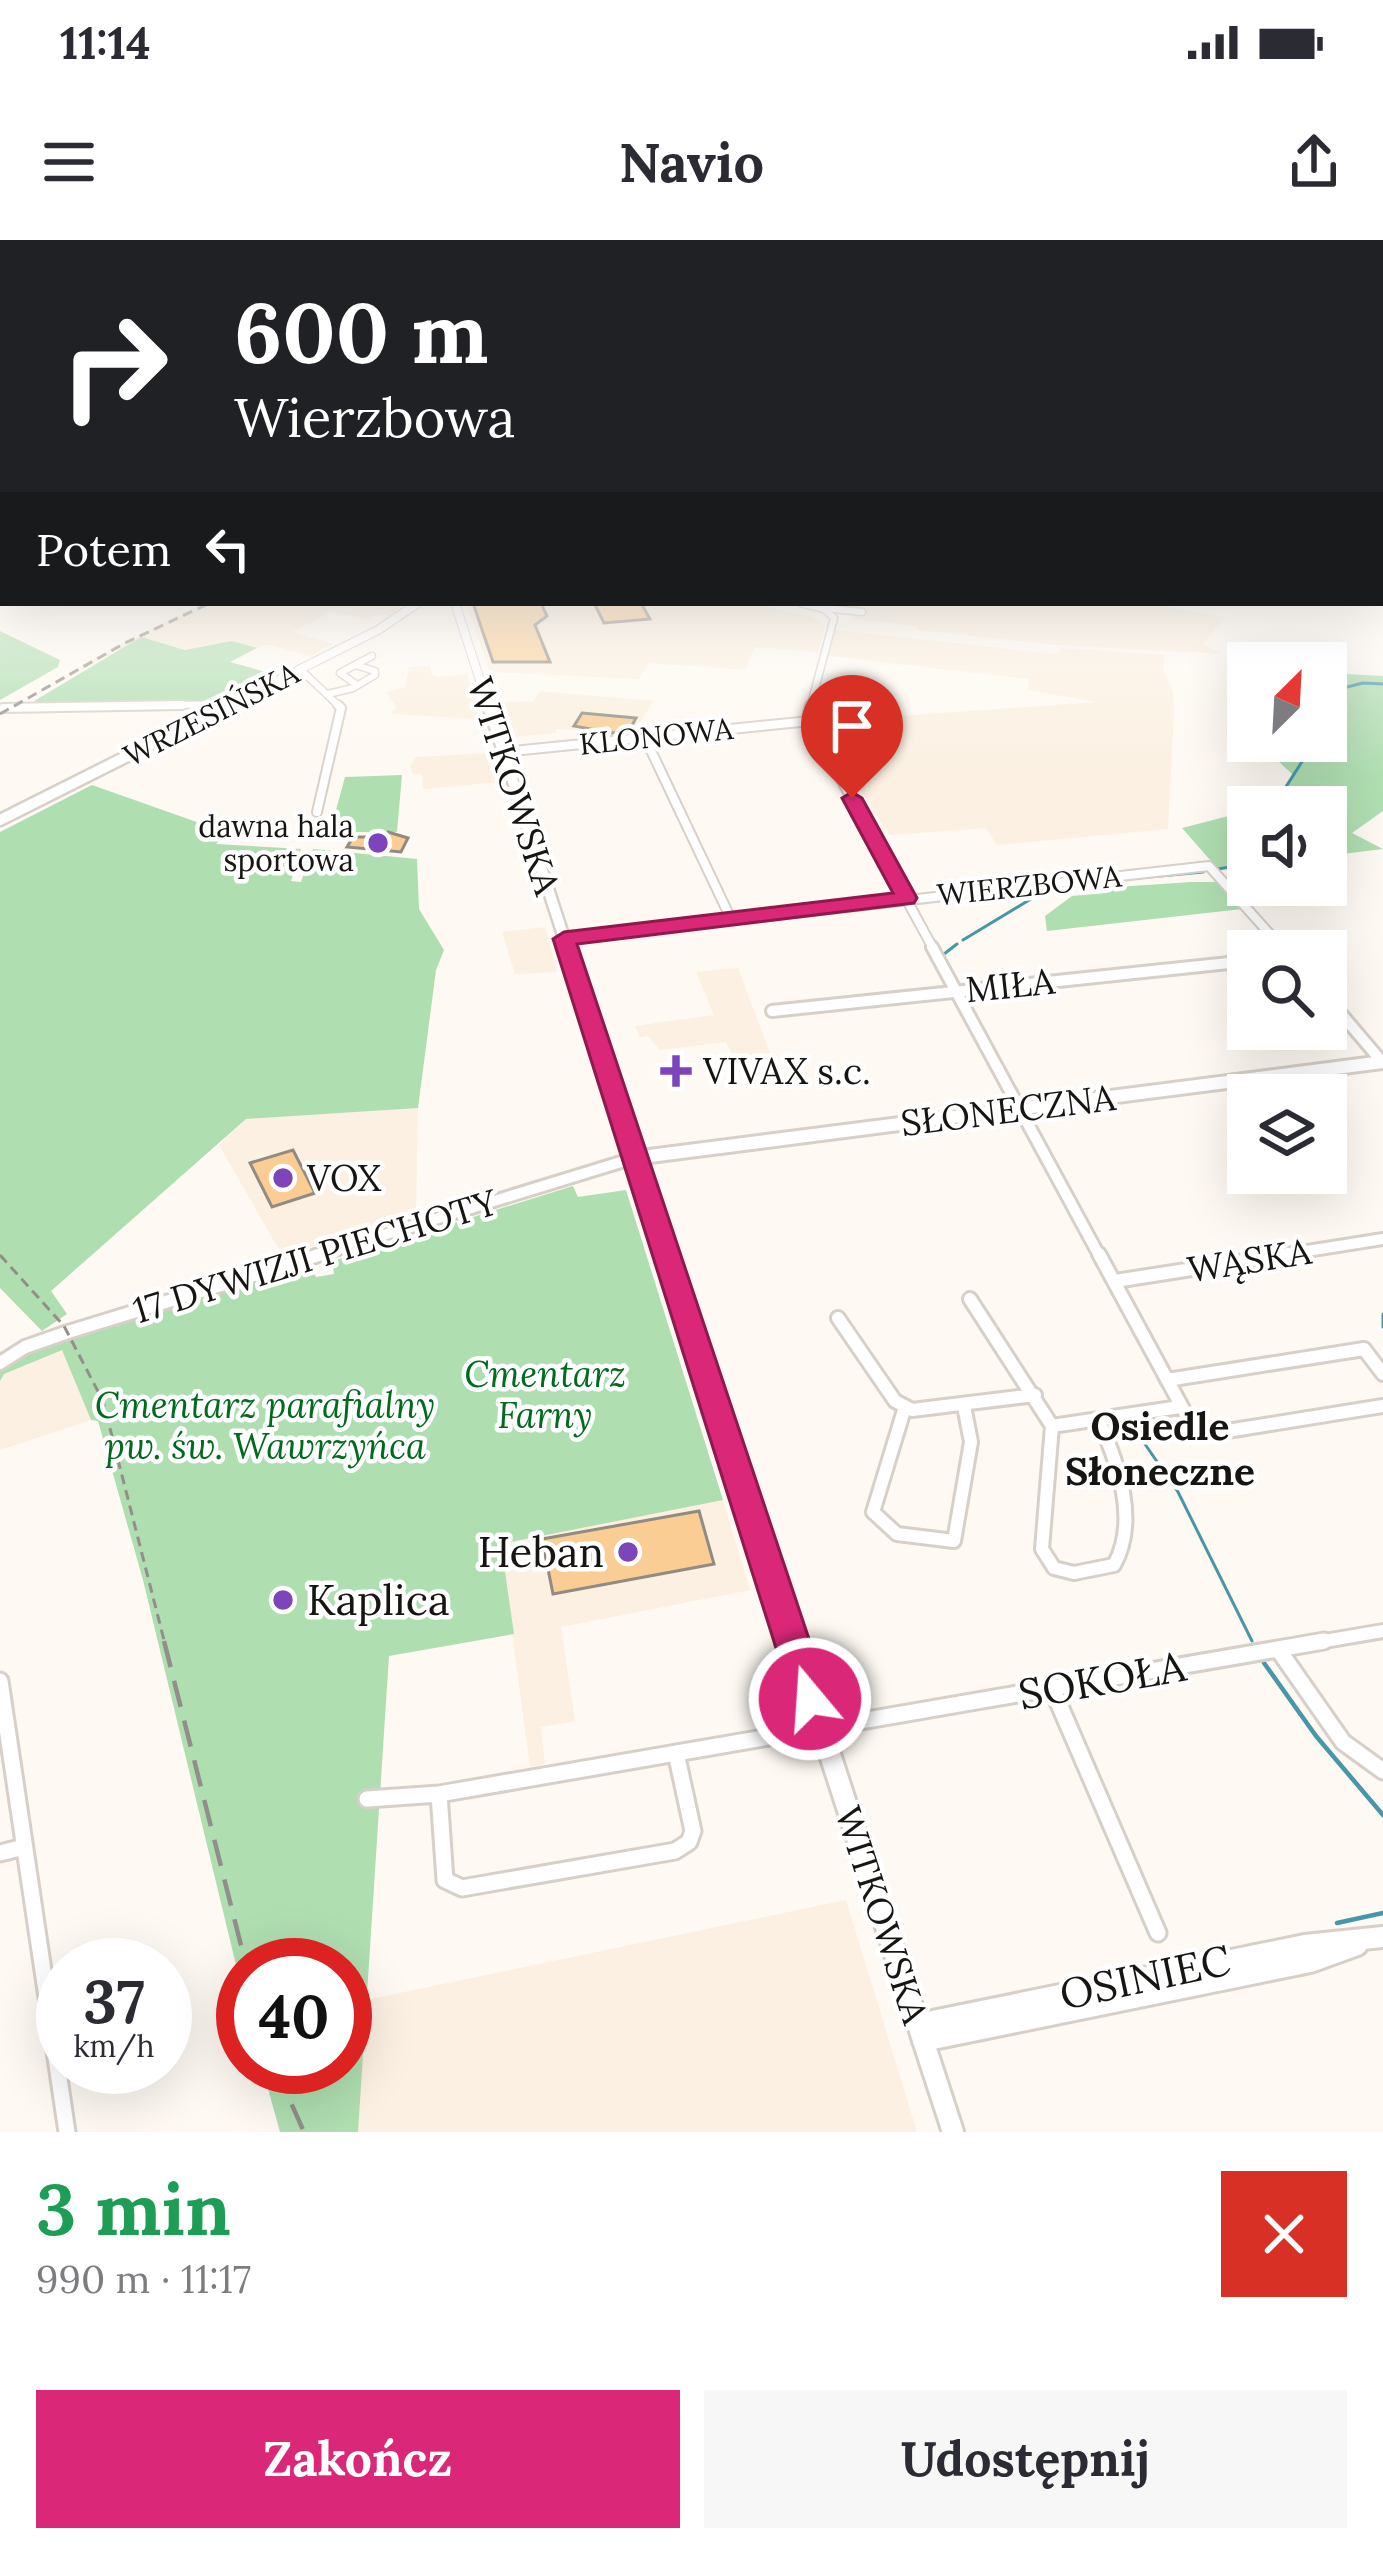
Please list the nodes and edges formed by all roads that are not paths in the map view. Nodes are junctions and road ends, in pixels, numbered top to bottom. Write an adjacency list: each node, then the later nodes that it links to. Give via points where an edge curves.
1 (414, 606): 10 (street, WRZESIŃSKA)
2 (456, 606): 17 (street, WITKOWSKA)
3 (814, 606): 4 (street)
4 (818, 607): 5 (street); 7 (street)
5 (851, 611): 6 (street); 7 (street)
6 (862, 612)
7 (832, 613): 15 (street, via 806,710)
8 (371, 656): 9 (street)
9 (355, 665): 11 (street, via 340,673); 11 (street, via 375,671)
10 (300, 669): 12 (street); 13 (street, WRZESIŃSKA)
11 (357, 686): 12 (street)
12 (328, 694): 18 (street, via 340,716)
13 (231, 704): 14 (street); 19 (street, WRZESIŃSKA)
14 (3, 708)
15 (810, 721): 16 (street, KLONOWA); 20 (street)
16 (645, 738): 17 (street, KLONOWA); 21 (street)
17 (503, 752): 23 (street, WITKOWSKA)
18 (316, 812)
19 (0, 820)
20 (906, 898): 21 (street, WIERZBOWA); 22 (street, WIERZBOWA, via 1209,866); 25 (street)
21 (731, 919): 23 (street, WIERZBOWA)
22 (1266, 930)
23 (564, 939): 30 (street, WITKOWSKA)
24 (1227, 963): 25 (street, MIŁA)
25 (955, 991): 26 (street, MIŁA); 29 (street)
26 (772, 1011)
27 (1347, 1021): 28 (street)
28 (1383, 1062): 29 (street, SŁONECZNA)
29 (1019, 1108): 30 (street, SŁONECZNA); 32 (street)
30 (634, 1158): 35 (street, 17 DYWIZJI PIECHOTY, via 68,1332); 49 (street, WITKOWSKA)
31 (1381, 1242): 32 (street, WĄSKA)
32 (1115, 1281): 37 (street)
33 (970, 1299): 38 (street)
34 (838, 1318): 41 (street)
35 (0, 1363)
36 (1383, 1374): 37 (street, via 1364,1349)
37 (1167, 1380): 42 (street)
38 (1035, 1395): 39 (street); 44 (street)
39 (964, 1406): 41 (street); 41 (street, via 971,1442 954,1541 896,1535 872,1512)
40 (1383, 1406): 42 (street, via 1227,1431 1197,1426)
41 (905, 1407)
42 (1180, 1407): 43 (street)
43 (1099, 1421): 44 (street); 44 (street, via 1123,1474 1121,1551 1114,1565 1074,1573 1054,1568 1042,1550)
44 (1052, 1426)
45 (1383, 1630): 46 (street, SOKOŁA)
46 (1278, 1648): 48 (street, SOKOŁA); 51 (street, via 1343,1742)
47 (0, 1681): 54 (street)
48 (1052, 1688): 49 (street, SOKOŁA); 56 (street)
49 (820, 1728): 50 (street, SOKOŁA); 58 (street, WITKOWSKA)
50 (676, 1754): 52 (street, SOKOŁA); 52 (street, via 693,1831 675,1852 461,1888 445,1880)
51 (1383, 1771)
52 (439, 1794): 53 (street, SOKOŁA)
53 (367, 1799)
54 (24, 1847): 55 (street); 59 (street)
55 (0, 1853)
56 (1158, 1933)
57 (1378, 1938): 58 (street, OSINIEC, via 1310,1962)
58 (921, 2032): 60 (street, WITKOWSKA)
59 (68, 2132)
60 (953, 2132)

